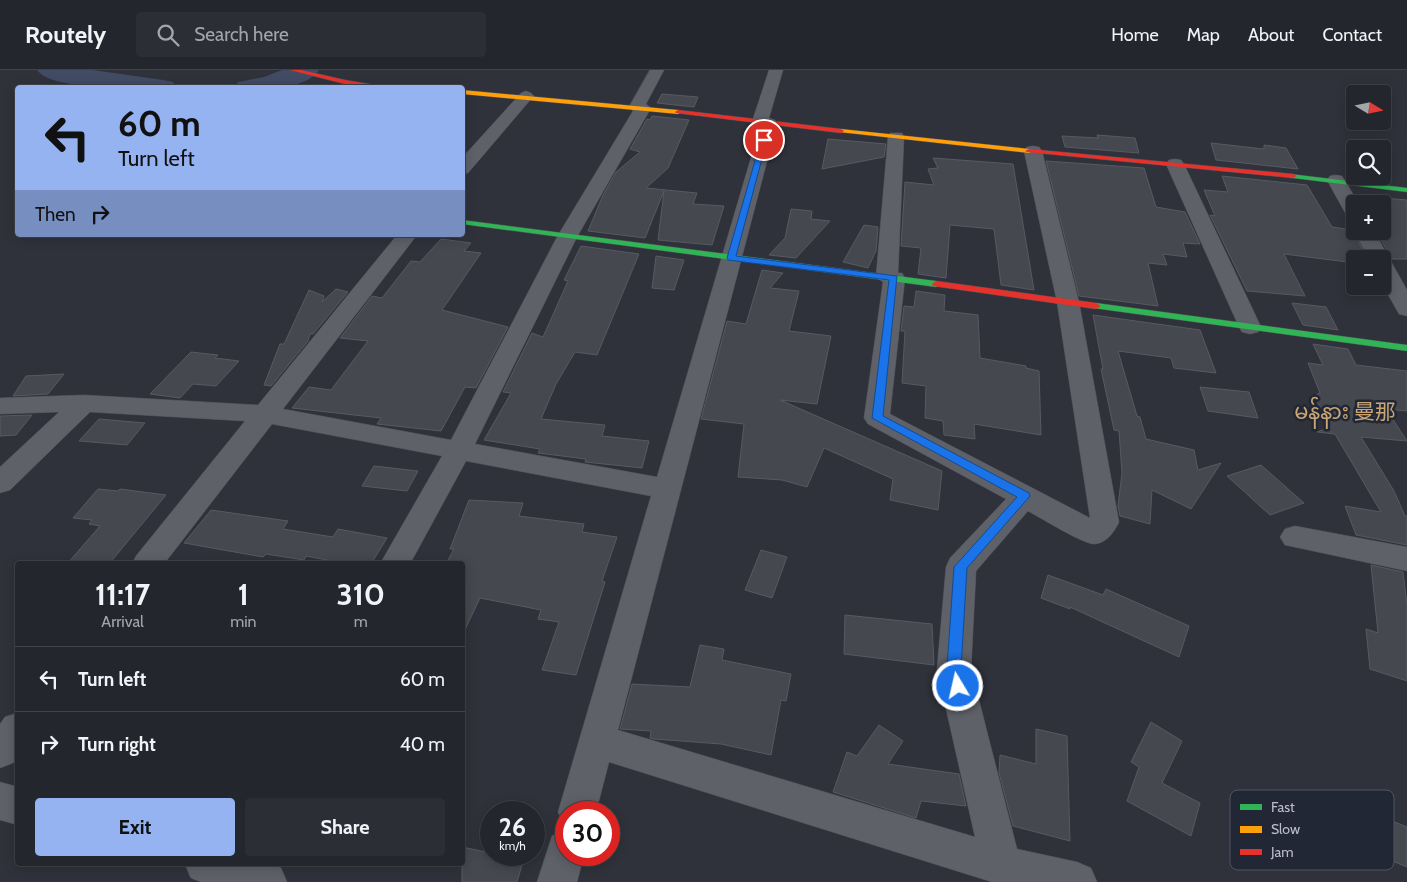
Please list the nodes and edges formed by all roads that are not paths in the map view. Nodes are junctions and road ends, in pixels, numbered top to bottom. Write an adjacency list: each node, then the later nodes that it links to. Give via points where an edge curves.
1 (293, 70): 4 (street)
2 (657, 70): 7 (street)
3 (776, 70): 8 (street)
4 (368, 85)
5 (465, 92): 6 (street)
6 (526, 96): 7 (street); 12 (street)
7 (640, 107): 8 (street); 18 (street)
8 (765, 122): 9 (street); 19 (street)
9 (896, 137): 10 (street); 20 (street)
10 (1033, 151): 11 (street); 22 (street)
11 (1175, 164): 13 (street); 24 (street)
12 (465, 167)
13 (1336, 180): 14 (street); 15 (street)
14 (1407, 190)
15 (1346, 198)
16 (465, 222): 18 (street)
17 (405, 237): 28 (street)
18 (567, 237): 19 (street); 29 (street)
19 (731, 258): 20 (street); 31 (street)
20 (890, 278): 22 (street); 32 (street, via 877,418)
21 (1391, 280): 23 (street)
22 (1068, 302): 24 (street); 32 (street, via 1105,522 1094,533)
23 (1407, 309)
24 (1250, 327): 25 (street)
25 (1407, 348)
26 (84, 403): 27 (street); 28 (street); 30 (street)
27 (0, 406)
28 (264, 414): 29 (street); 35 (street)
29 (459, 450): 31 (street); 36 (street)
30 (0, 483)
31 (667, 489): 38 (street)
32 (1025, 496): 44 (street, via 960,567 954,668)
33 (1295, 537): 34 (street)
34 (1407, 559)
35 (149, 561)
36 (397, 561)
37 (15, 732): 39 (street)
38 (597, 741): 41 (street); 44 (street)
39 (0, 751)
40 (0, 800): 42 (street)
41 (580, 801)
42 (15, 805)
43 (562, 866): 47 (street)
44 (1001, 866): 48 (street)
45 (218, 870): 46 (street)
46 (267, 882)
47 (557, 882)
48 (1075, 882)

